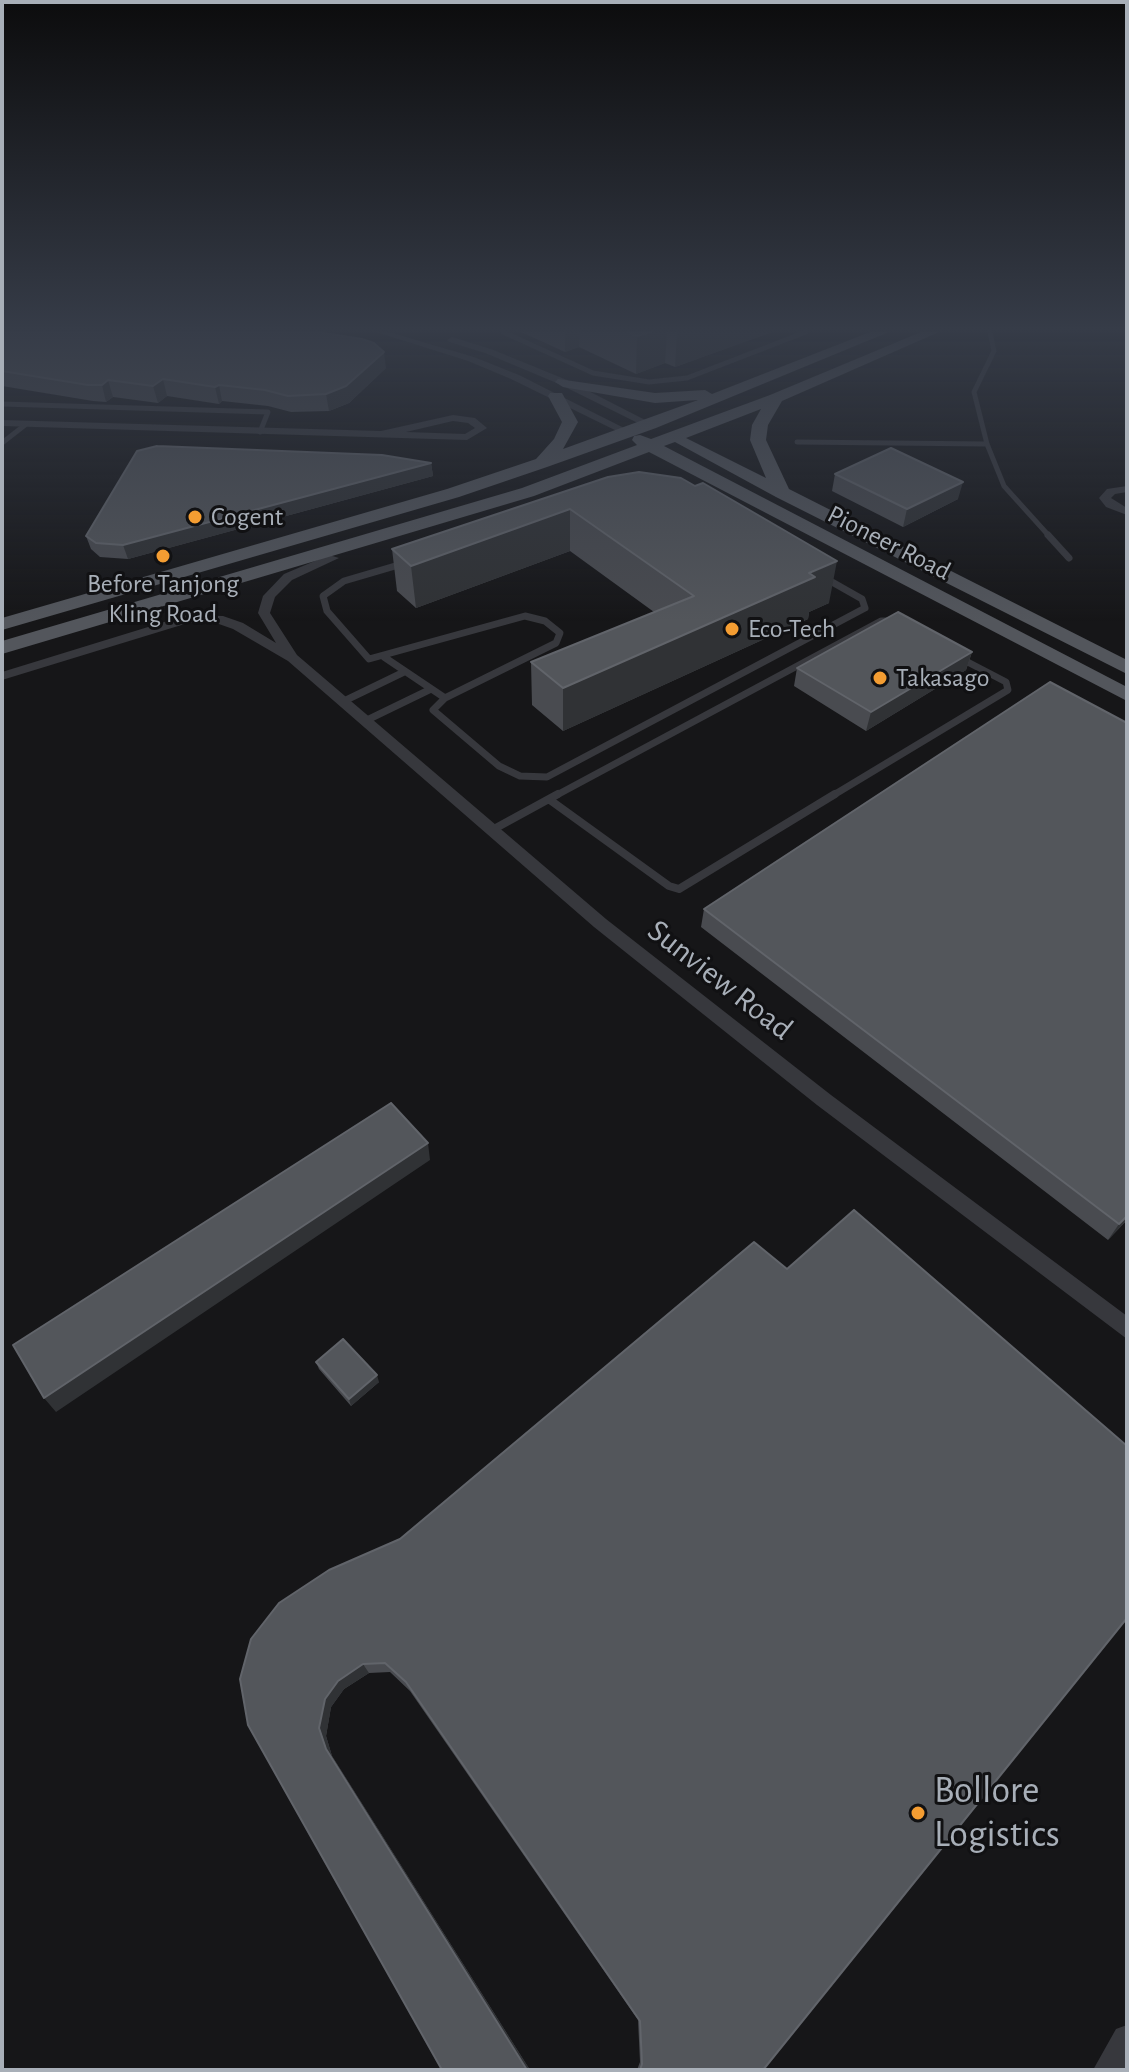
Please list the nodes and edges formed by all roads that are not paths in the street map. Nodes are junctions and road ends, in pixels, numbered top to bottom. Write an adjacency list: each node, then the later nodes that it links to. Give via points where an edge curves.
1 (20, 429): 20 (lane)
2 (135, 429): 14 (street)
3 (234, 429): 14 (lane)
4 (261, 429): 15 (lane)
5 (406, 429): 17 (street)
6 (481, 429): 17 (street, via 467,437)
7 (567, 429): 23 (main road)
8 (622, 429): 16 (street)
9 (640, 429): 16 (main road)
10 (657, 429): 18 (main road, Pioneer Road)
11 (695, 429): 18 (main road)
12 (760, 429): 27 (main road, via 758,440)
13 (983, 429): 21 (lane)
14 (233, 432): 15 (street)
15 (260, 432): 17 (street)
16 (629, 433): 22 (main road, Pioneer Road); 23 (main road)
17 (383, 434)
18 (673, 437): 22 (main road); 27 (main road, Pioneer Road)
19 (797, 442): 21 (lane)
20 (2, 443)
21 (987, 444): 31 (lane, via 1004,486)
22 (652, 446): 28 (main road, Pioneer Road); 34 (main road, via 528,492)
23 (541, 463): 35 (main road)
24 (687, 487): 28 (main road)
25 (1127, 489): 29 (street, via 1111,491 1105,498)
26 (580, 493): 30 (main road)
27 (782, 493): 41 (main road, Pioneer Road)
28 (742, 496): 45 (main road, Pioneer Road)
29 (1127, 512)
30 (333, 558): 34 (main road); 40 (street, Sunview Road, via 288,577 269,596 264,613)
31 (1069, 558)
32 (409, 563): 39 (lane, via 344,581 323,596 327,611 369,659)
33 (812, 571): 46 (lane, via 862,599 865,608 554,774 520,776 499,766 433,710)
34 (210, 586): 37 (main road)
35 (2, 624)
36 (905, 628): 49 (lane, via 881,621)
37 (2, 648)
38 (955, 655): 49 (lane, via 1006,682 1008,690 679,889)
39 (384, 657): 42 (lane); 46 (lane, via 525,616 545,621 560,633 556,643)
40 (293, 658): 43 (street, Sunview Road, via 238,626 203,618); 47 (street, Sunview Road)
41 (1127, 668)
42 (404, 672): 44 (lane); 47 (lane)
43 (2, 676)
44 (431, 689): 46 (lane); 48 (lane)
45 (1127, 695)
46 (445, 698)
47 (342, 702): 48 (street, Sunview Road)
48 (365, 721): 50 (street, Sunview Road)
49 (550, 800): 50 (lane)
50 (494, 829): 51 (street, Sunview Road, via 600,923)
51 (1127, 1329)
52 (1127, 2040): 53 (street)
53 (1108, 2070)

